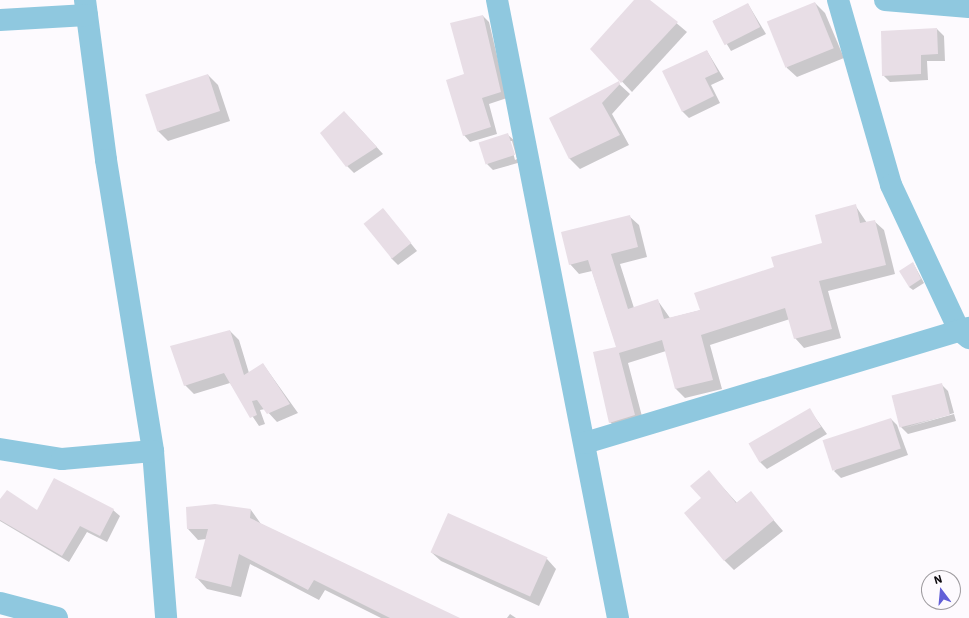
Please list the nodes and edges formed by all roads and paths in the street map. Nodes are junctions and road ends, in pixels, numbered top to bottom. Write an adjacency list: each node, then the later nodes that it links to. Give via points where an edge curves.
1 (497, 0): 8 (street, via 550,282)
2 (838, 0): 7 (street, via 891,185)
3 (885, 0): 4 (street)
4 (969, 7)
5 (86, 8): 6 (street); 10 (street)
6 (0, 20)
7 (966, 332): 8 (street)
8 (585, 443): 14 (street)
9 (0, 449): 10 (street, via 62,459)
10 (153, 451): 13 (street)
11 (2, 606): 12 (street)
12 (57, 618)
13 (166, 618)
14 (618, 618)

